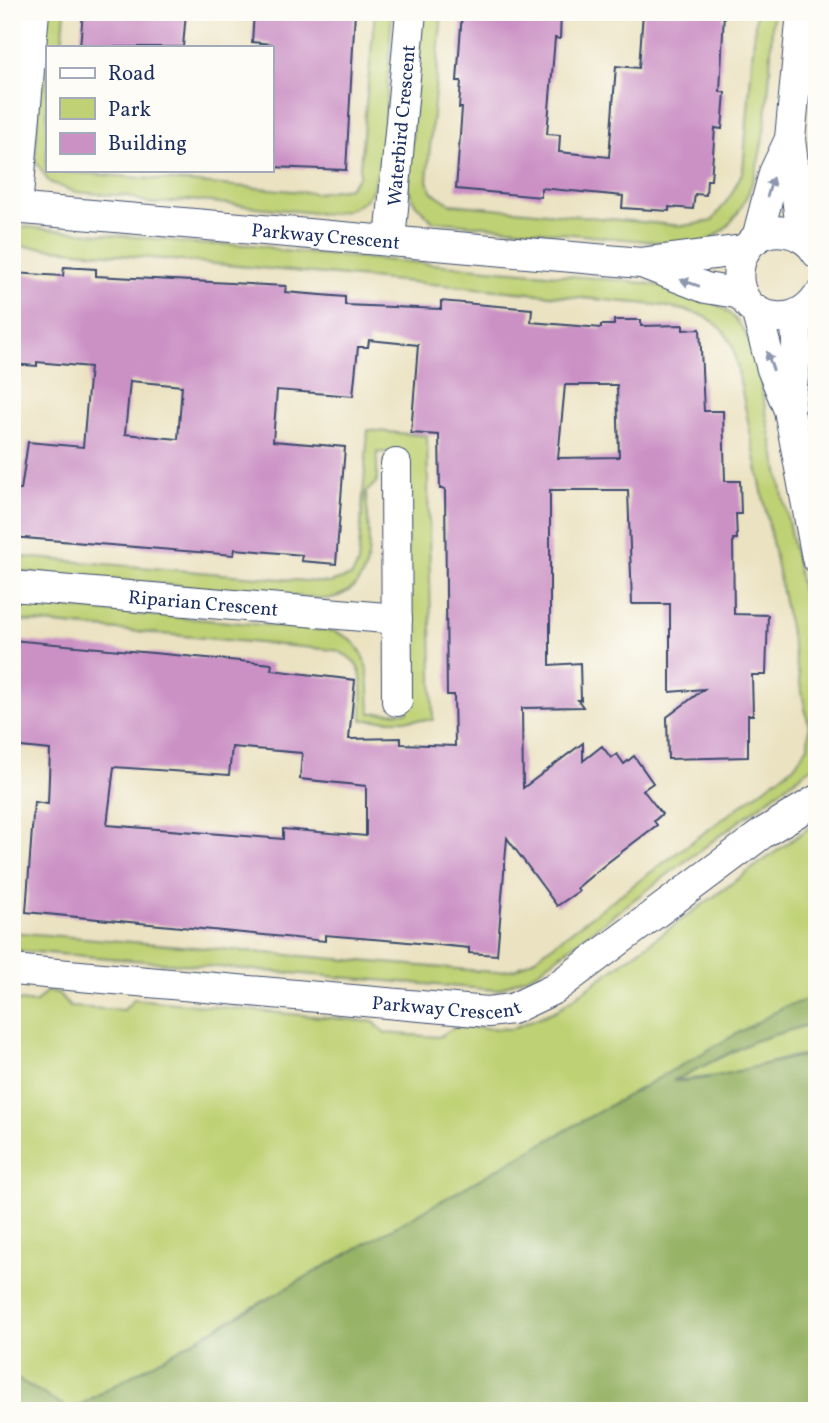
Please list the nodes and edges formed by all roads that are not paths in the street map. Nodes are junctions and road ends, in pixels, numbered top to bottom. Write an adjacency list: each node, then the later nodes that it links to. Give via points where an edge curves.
1 (34, 12): 5 (street)
2 (411, 12): 6 (street, Waterbird Crescent)
3 (802, 12): 4 (street)
4 (790, 139): 7 (street, one-way to 4); 8 (street)
5 (15, 208): 6 (street, Parkway Crescent)
6 (390, 241): 9 (street, Parkway Crescent)
7 (751, 244): 8 (street, Parkway Crescent, via 780,231); 9 (street, Parkway Crescent); 10 (street, via 737,272)
8 (812, 247)
9 (640, 263): 10 (street, Parkway Crescent, one-way to 9)
10 (749, 302): 11 (street, Parkway Crescent, via 768,316); 12 (street, one-way to 10)
11 (811, 302): 12 (street, via 797,347)
12 (789, 410): 14 (street)
13 (396, 464): 16 (street)
14 (817, 558)
15 (12, 586): 16 (street, Riparian Crescent)
16 (397, 619): 17 (street)
17 (397, 701)
18 (817, 800): 19 (street, Parkway Crescent, via 763,833 554,989 512,1009 488,1012)
19 (12, 970)

